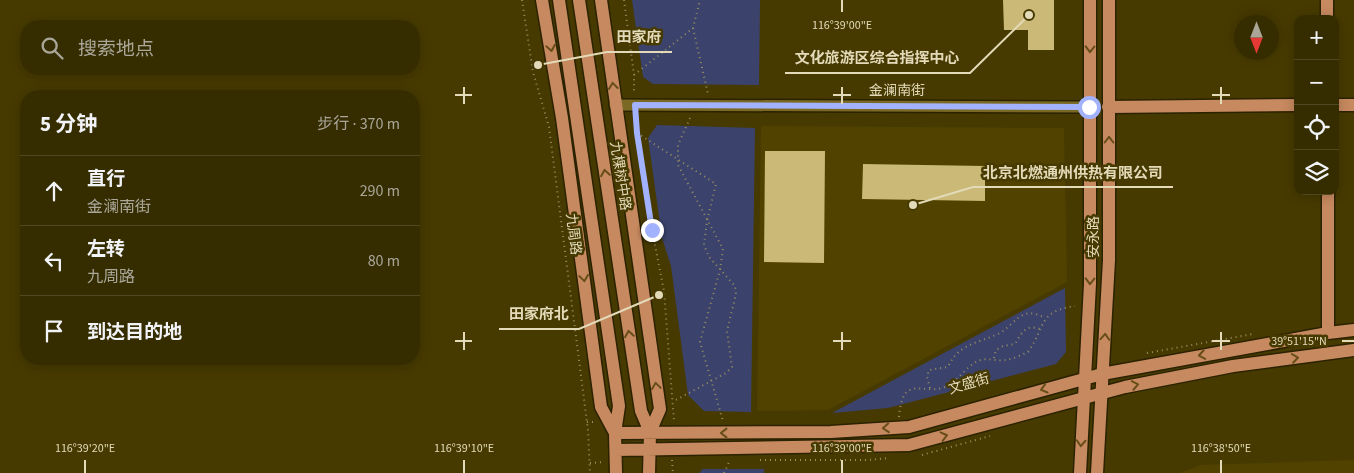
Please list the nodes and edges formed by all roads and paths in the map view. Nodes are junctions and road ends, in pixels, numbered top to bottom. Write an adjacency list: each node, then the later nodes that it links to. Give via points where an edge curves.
1 (522, 0): 49 (path, 九周路, via 533,72 549,128)
2 (542, 0): 51 (main road, one-way to 51, via 602,407)
3 (559, 0): 51 (main road, via 619,406)
4 (579, 0): 52 (main road, 九棵树中路, one-way to 4, via 641,411)
5 (601, 0): 15 (main road, one-way to 5)
6 (624, 0): 13 (path)
7 (700, 0): 12 (path)
8 (1090, 0): 20 (main road, 安永路, one-way to 20)
9 (1109, 0): 21 (main road, 安永路)
10 (1327, 0): 11 (main road)
11 (1327, 15)
12 (693, 28): 13 (path); 14 (path)
13 (634, 75): 16 (path)
14 (708, 94)
15 (615, 105): 16 (street, 金澜南街); 47 (main road, one-way to 15, via 660,409)
16 (635, 105): 20 (street, 金澜南街); 23 (path)
17 (1294, 105): 21 (main road)
18 (1339, 105): 19 (main road)
19 (1354, 105)
20 (1089, 107): 38 (main road, 安永路, one-way to 38, via 1090,284)
21 (1108, 107): 37 (main road, 安永路, one-way to 21, via 1110,260)
22 (690, 118): 24 (path, via 678,145)
23 (637, 133): 24 (path); 43 (path, via 664,291)
24 (677, 158): 26 (path); 26 (path, via 716,184)
25 (1328, 195): 33 (main road)
26 (707, 221): 27 (path, via 723,249); 27 (path, via 704,245 709,258)
27 (720, 270): 39 (path, via 700,342); 39 (path, via 735,286 727,331 733,362 732,368)
28 (1075, 306): 29 (path, via 1056,309)
29 (1045, 318): 30 (path); 40 (path, via 1028,314 1015,318 1006,329 973,342 952,358 948,367 929,370)
30 (1040, 330): 36 (path, via 1028,352 1005,361); 36 (path, via 1032,326 1026,328 1015,344 996,350)
31 (1354, 330): 33 (main road, 文盛街)
32 (1260, 333): 35 (path)
33 (1328, 333): 37 (main road, 文盛街, one-way to 37)
34 (1354, 350): 41 (main road, one-way to 34, via 1233,366)
35 (1139, 355)
36 (994, 358): 40 (path, via 977,361 945,387)
37 (1102, 374): 38 (main road, 文盛街); 41 (main road, 安永路)
38 (1084, 379): 42 (main road, 安永路); 50 (main road, 文盛街, one-way to 50, via 909,427 831,432)
39 (713, 381): 43 (path); 48 (path, via 722,420)
40 (930, 388): 44 (path, via 907,392 901,400)
41 (1101, 393): 42 (main road); 63 (main road, 安永路)
42 (1083, 398): 55 (main road, one-way to 42, via 909,445); 62 (main road, 安永路, one-way to 62)
43 (673, 402): 50 (path)
44 (899, 417): 45 (path); 46 (path)
45 (908, 417)
46 (890, 418)
47 (656, 420): 50 (path); 52 (main road)
48 (732, 421)
49 (587, 422): 51 (path); 57 (path, 九周路)
50 (674, 426): 52 (main road, 文盛街)
51 (612, 427): 52 (main road, 文盛街); 53 (main road)
52 (650, 432): 54 (main road, 九棵树中路)
53 (616, 450): 54 (main road); 58 (main road)
54 (649, 450): 55 (main road); 59 (main road, 九棵树中路)
55 (673, 450): 60 (path)
56 (730, 460): 61 (path)
57 (590, 473)
58 (616, 473)
59 (649, 473)
60 (672, 473)
61 (724, 473)
62 (1080, 473)
63 (1098, 473)

